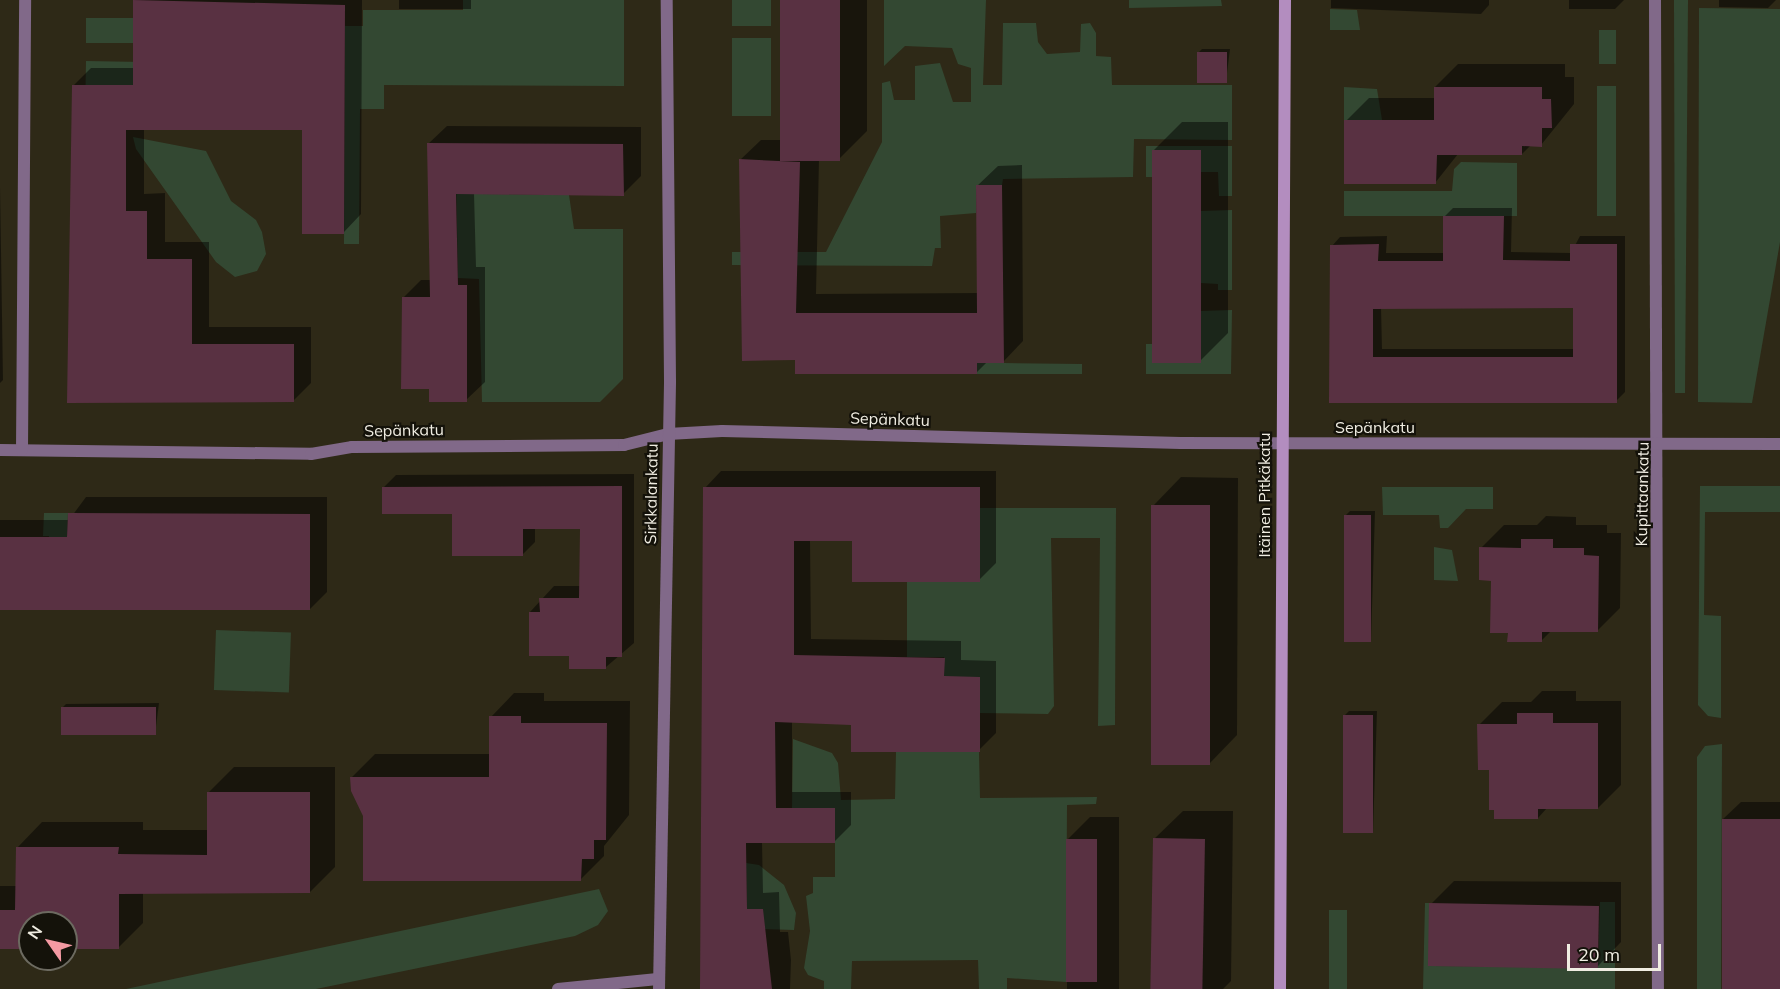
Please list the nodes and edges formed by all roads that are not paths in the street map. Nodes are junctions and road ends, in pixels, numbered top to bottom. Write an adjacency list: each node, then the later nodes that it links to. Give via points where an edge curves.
1 (25, 0): 10 (street)
2 (668, 0): 5 (street, Sirkkalankatu)
3 (1285, 0): 7 (main road, Itäinen Pitkäkatu)
4 (1655, 0): 6 (street, Kupittaankatu)
5 (668, 434): 7 (street, Sepänkatu); 10 (street, Sepänkatu, via 624,445 352,447 311,454); 11 (street, Sirkkalankatu)
6 (1659, 442): 7 (street, Sepänkatu); 8 (street, Sepänkatu); 14 (street, Kupittaankatu)
7 (1280, 443): 13 (main road, Itäinen Pitkäkatu)
8 (1780, 444)
9 (0, 450): 10 (street, Sepänkatu)
10 (22, 450)
11 (659, 984): 12 (street)
12 (558, 989)
13 (1281, 989)
14 (1658, 989)

